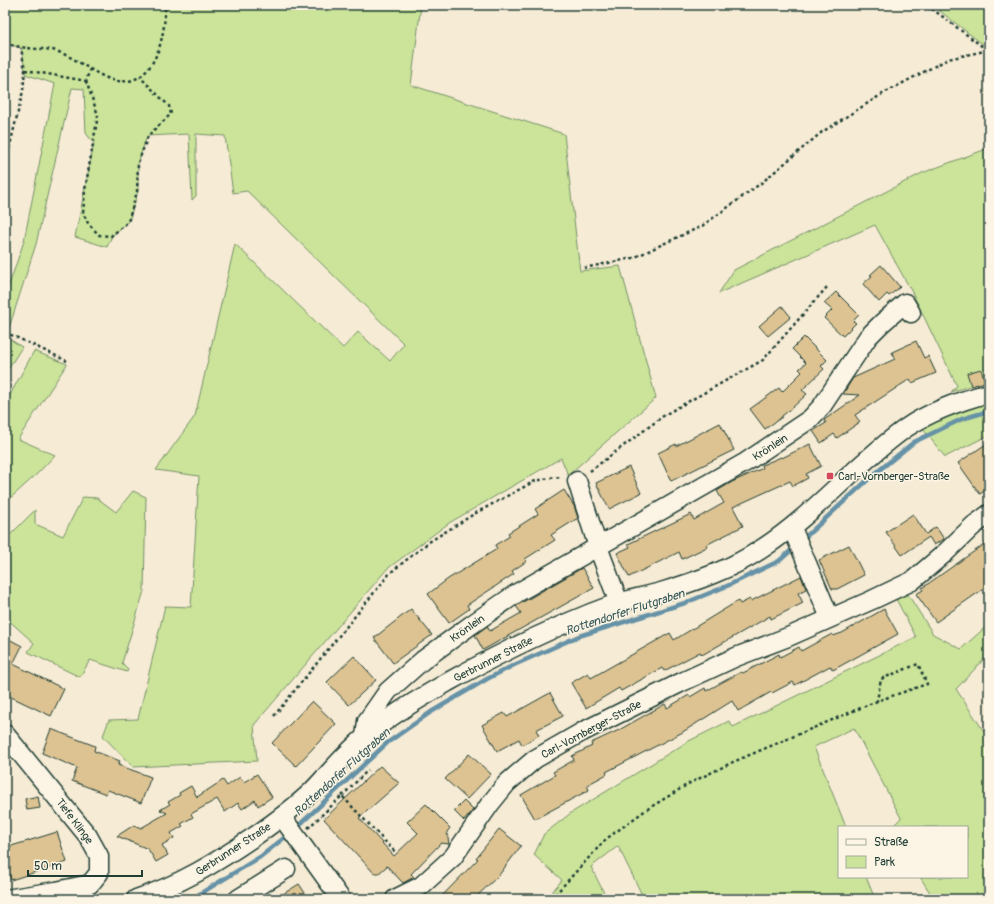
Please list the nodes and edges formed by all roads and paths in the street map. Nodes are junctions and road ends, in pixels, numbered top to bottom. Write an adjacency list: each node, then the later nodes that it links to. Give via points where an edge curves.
1 (165, 5): 8 (path, via 161,46 150,67)
2 (928, 5): 5 (path)
3 (5, 43): 4 (path)
4 (21, 48): 6 (path, via 54,50 71,56); 7 (path)
5 (988, 50): 11 (path, via 948,59 884,93 822,132 760,184 702,226 633,258)
6 (90, 69): 8 (path, via 108,78 125,81); 9 (path)
7 (25, 70): 9 (path); 10 (path, via 23,91)
8 (140, 77): 9 (path, via 169,106 171,114 148,136 138,163 137,192 128,222 111,236 99,235 83,213 84,190 98,115)
9 (86, 81)
10 (5, 166)
11 (584, 268)
12 (827, 287): 17 (path, via 763,360 666,414)
13 (906, 303): 20 (street, Krönlein, via 868,337 822,406 810,419 746,462)
14 (5, 332): 15 (path)
15 (67, 361)
16 (989, 393): 19 (street, Gerbrunner Straße, via 948,405 906,428)
17 (577, 481): 20 (street); 24 (path, via 555,477 535,481 429,542 390,573)
18 (989, 514): 22 (street, Carl-Vornberger-Straße, via 912,581)
19 (792, 528): 21 (street, Gerbrunner Straße, via 736,564 661,592); 22 (street)
20 (598, 547): 21 (street); 26 (street, Krönlein, via 518,593 423,660 388,691 367,722)
21 (618, 603): 26 (street, Gerbrunner Straße, via 545,633 447,683 402,710)
22 (830, 618): 38 (street, Carl-Vornberger-Straße, via 682,682 582,732 535,759 507,783 453,857 421,886)
23 (877, 701): 23 (path, via 926,684 918,664 881,679); 39 (path, via 690,783 606,839)
24 (274, 716)
25 (5, 734): 34 (street, Tiefe Klinge, via 88,836 99,856 99,873 90,884)
26 (365, 737): 29 (street, Gerbrunner Straße, via 340,759 311,792)
27 (368, 770): 28 (path)
28 (342, 796): 30 (path); 31 (path)
29 (282, 817): 30 (street); 33 (street, Gerbrunner Straße)
30 (296, 836): 37 (street)
31 (396, 853)
32 (286, 869): 36 (street)
33 (166, 895): 35 (street, Gerbrunner Straße)
34 (6, 899)
35 (136, 899)
36 (238, 899)
37 (341, 899)
38 (395, 899)
39 (550, 899)

